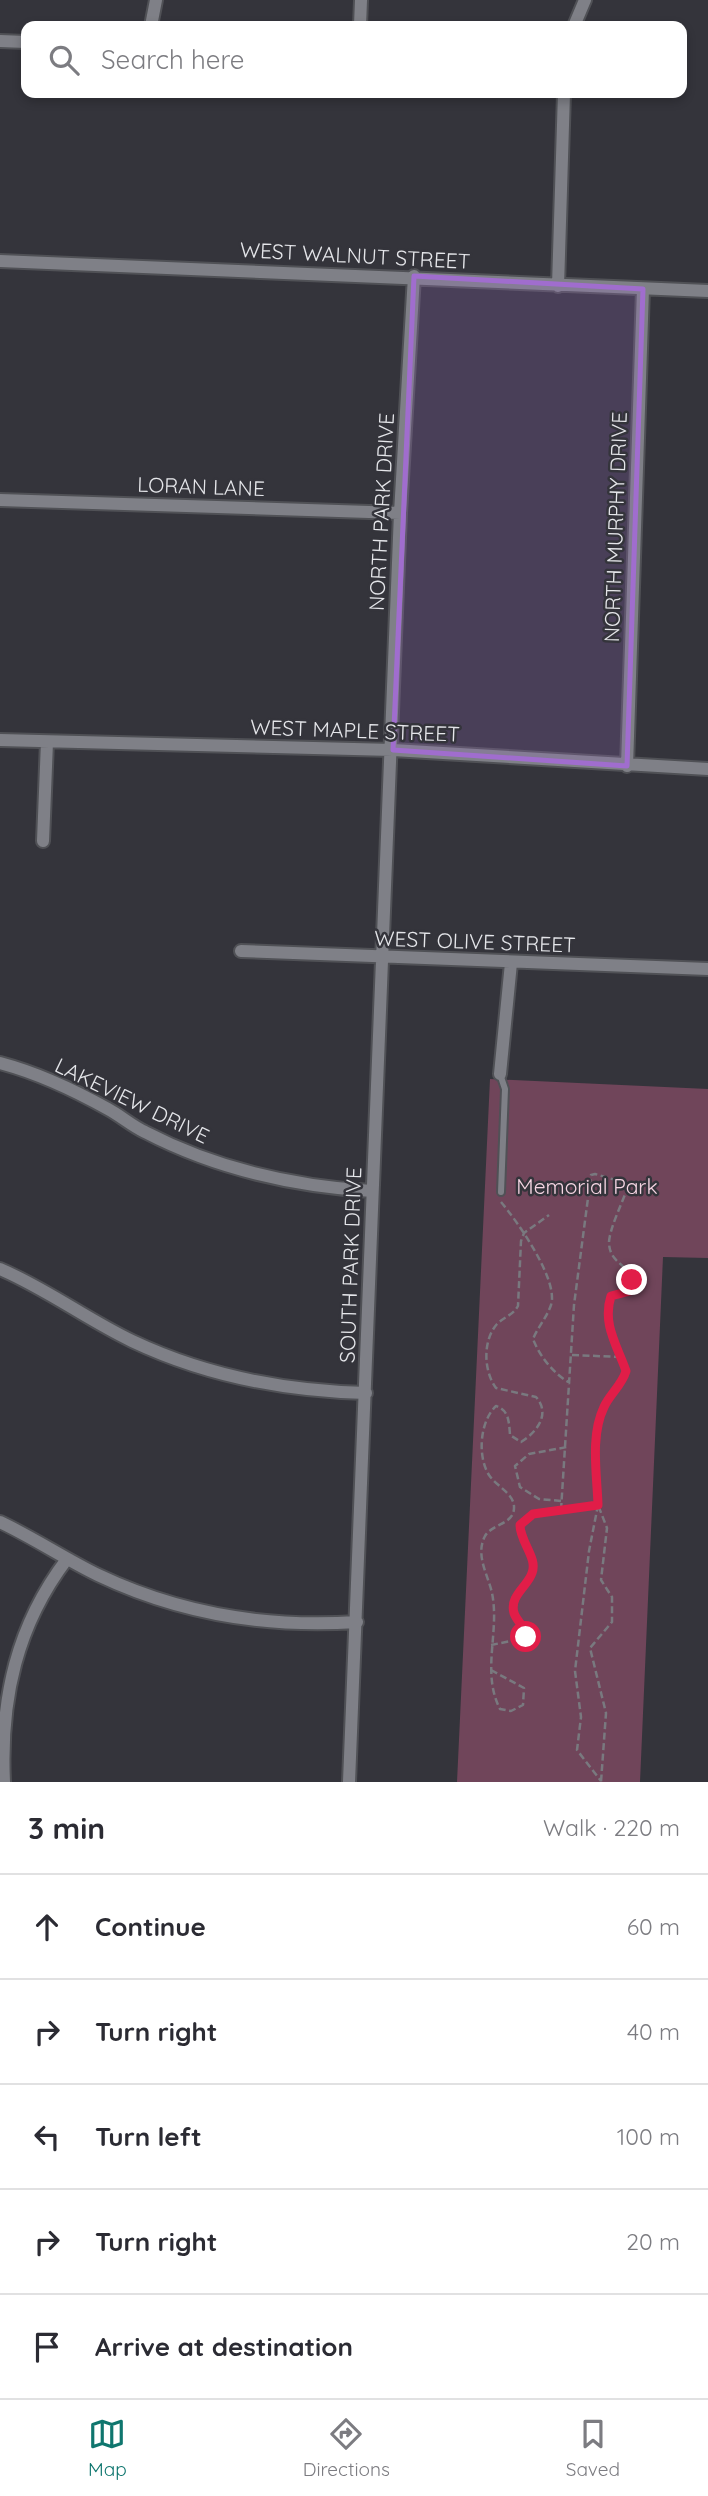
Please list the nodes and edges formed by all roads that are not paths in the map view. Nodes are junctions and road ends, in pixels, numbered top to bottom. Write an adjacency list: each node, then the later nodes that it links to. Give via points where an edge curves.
1 (156, 0): 4 (street)
2 (361, 0): 5 (street)
3 (585, 0): 6 (street)
4 (152, 21)
5 (360, 21)
6 (576, 21)
7 (0, 41): 8 (street)
8 (21, 42)
9 (564, 98): 12 (street)
10 (0, 261): 11 (street, WEST WALNUT STREET)
11 (414, 276): 12 (street, WEST WALNUT STREET); 16 (street, NORTH PARK DRIVE)
12 (558, 286): 13 (street, WEST WALNUT STREET)
13 (643, 289): 14 (street, WEST WALNUT STREET); 20 (street, NORTH MURPHY DRIVE)
14 (708, 291)
15 (0, 500): 16 (street, LORAN LANE)
16 (400, 513): 19 (street, NORTH PARK DRIVE)
17 (0, 740): 18 (street, WEST MAPLE STREET)
18 (47, 743): 19 (street, WEST MAPLE STREET); 22 (street)
19 (393, 750): 20 (street, WEST MAPLE STREET); 24 (street, SOUTH PARK DRIVE)
20 (627, 766): 21 (street, WEST MAPLE STREET)
21 (708, 769)
22 (43, 841)
23 (241, 951): 24 (street, WEST OLIVE STREET)
24 (382, 958): 25 (street, WEST OLIVE STREET); 29 (street, SOUTH PARK DRIVE)
25 (511, 963): 26 (street, WEST OLIVE STREET); 28 (street)
26 (708, 969)
27 (0, 1063): 29 (street, LAKEVIEW DRIVE, via 60,1085 142,1131 219,1164 292,1183)
28 (500, 1074): 30 (lane, via 505,1089)
29 (372, 1191): 32 (street, SOUTH PARK DRIVE)
30 (501, 1192)
31 (0, 1269): 32 (street, via 131,1340 198,1367 278,1386)
32 (366, 1393): 35 (street, SOUTH PARK DRIVE)
33 (0, 1522): 34 (street)
34 (67, 1559): 35 (street, via 137,1592 219,1615 295,1624); 36 (street, via 32,1609 10,1667 1,1723)
35 (357, 1622): 37 (street, SOUTH PARK DRIVE)
36 (4, 1782)
37 (349, 1782)

